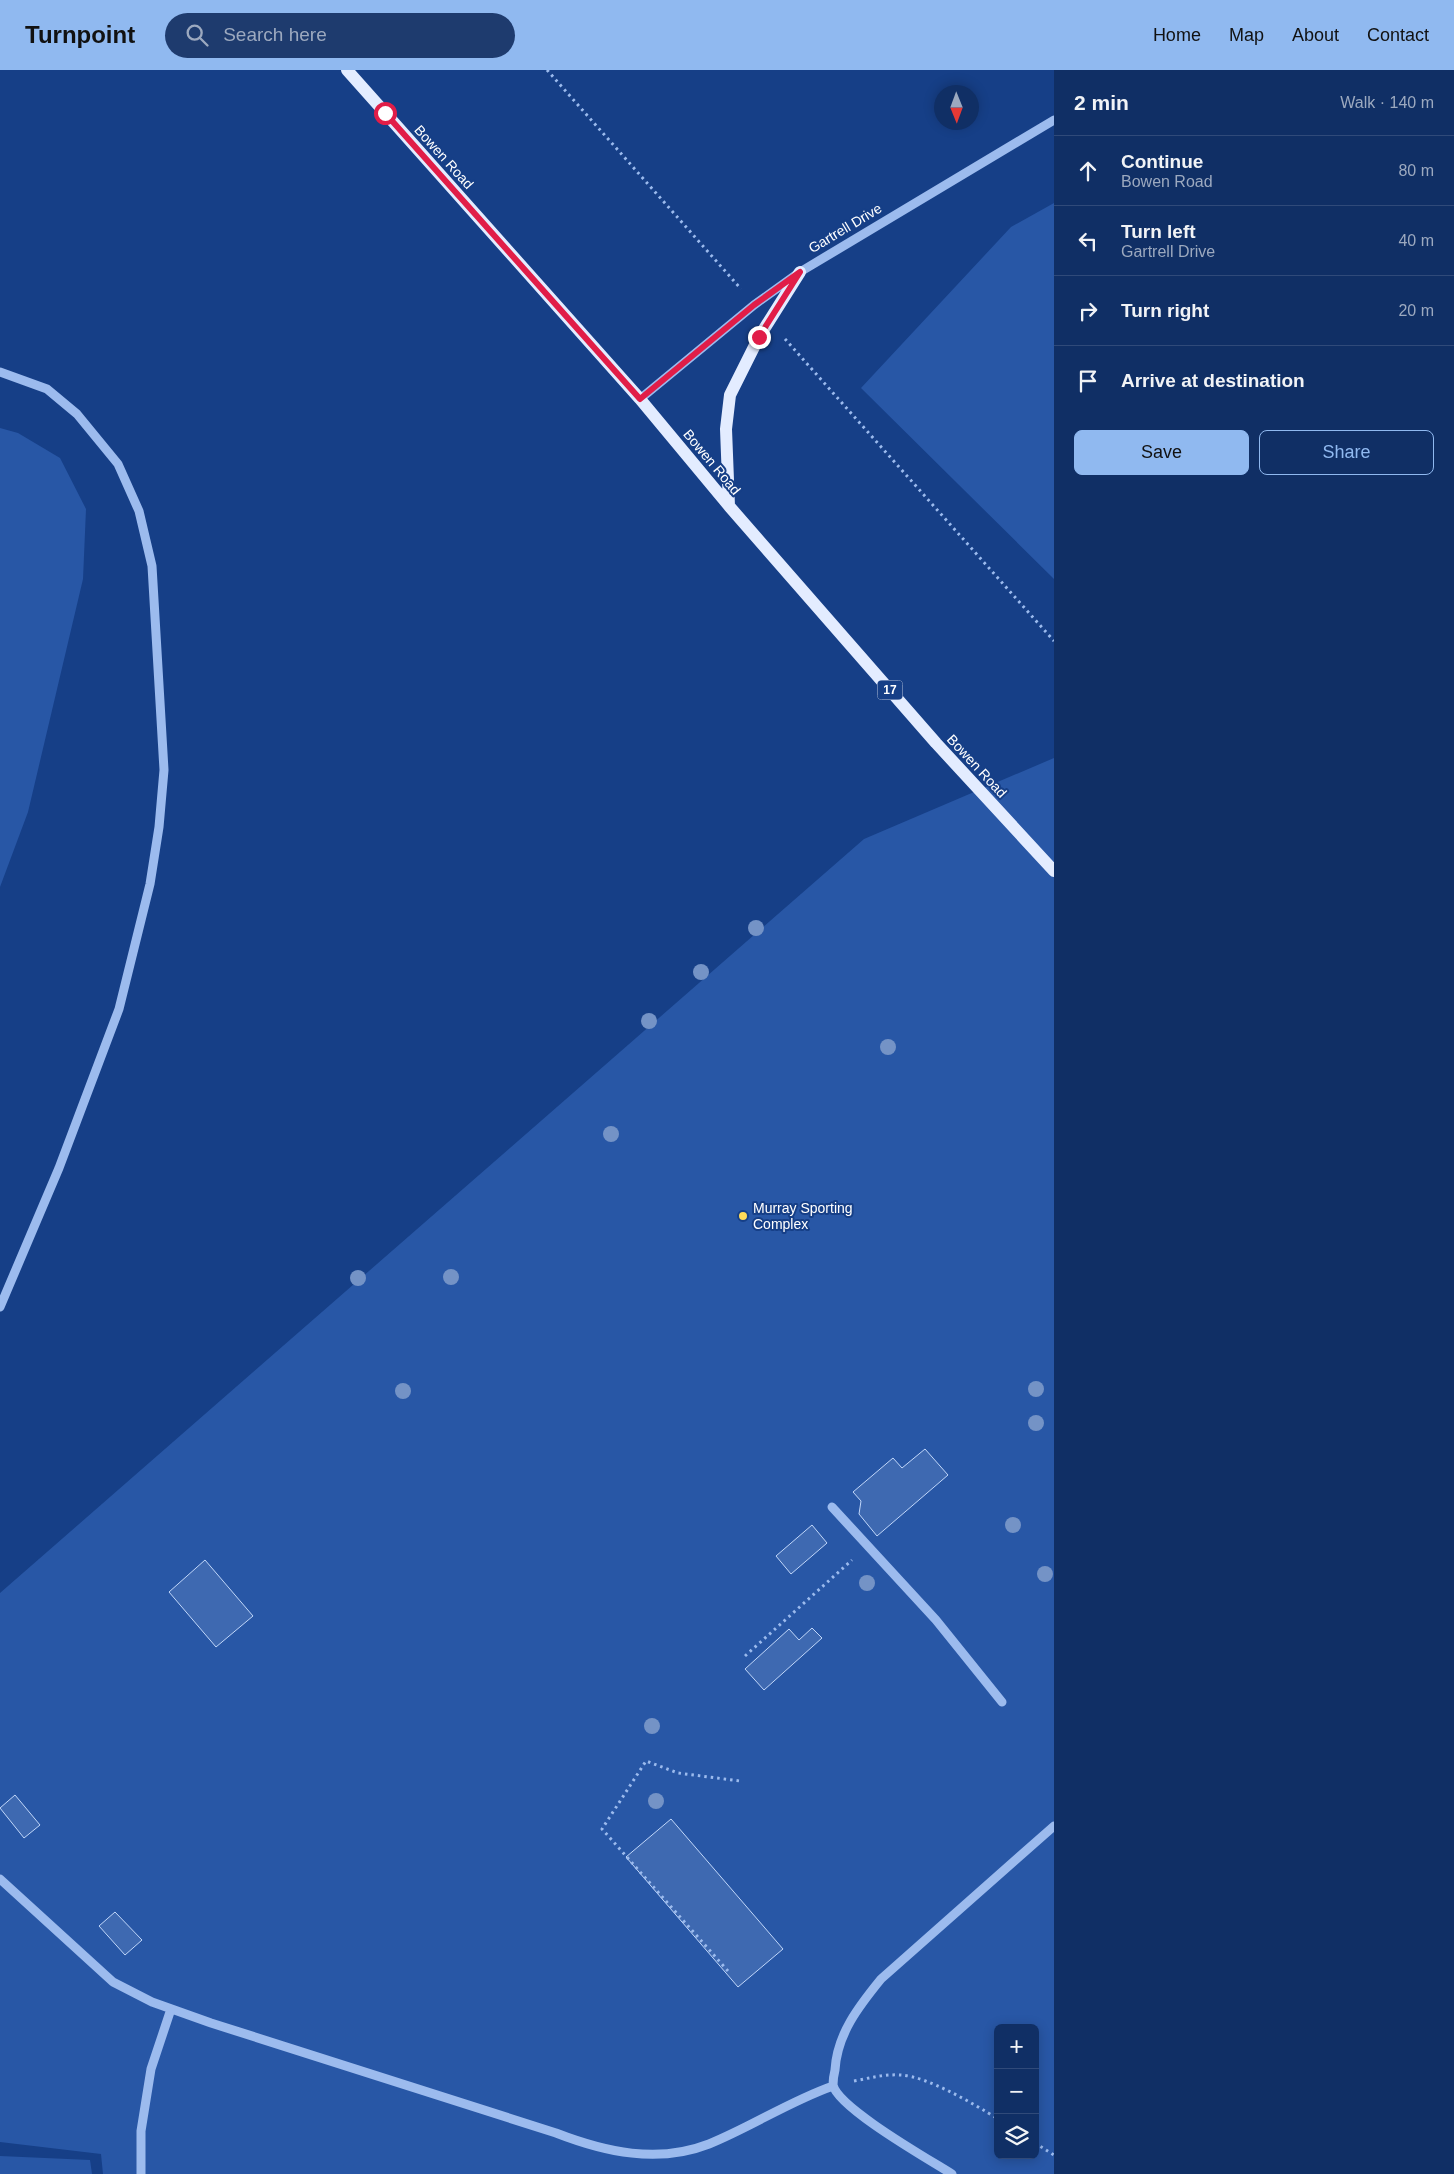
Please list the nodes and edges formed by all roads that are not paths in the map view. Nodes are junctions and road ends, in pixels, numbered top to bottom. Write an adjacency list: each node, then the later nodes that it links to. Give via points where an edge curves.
1 (347, 70): 5 (main road, Bowen Road / 17)
2 (1054, 120): 3 (street, Gartrell Drive)
3 (800, 272): 5 (street, Gartrell Drive, via 754,305); 6 (main road, via 759,337 730,395 726,429)
4 (0, 372): 8 (street, via 47,390 77,414 118,464 139,511 152,566 164,770 150,884 119,1009 59,1168)
5 (640, 399): 6 (main road, Bowen Road / 17)
6 (729, 506): 7 (main road, Bowen Road / 17, via 936,744)
7 (1054, 872)
8 (0, 1307)
9 (832, 1507): 10 (street, via 936,1620)
10 (1002, 1702)
11 (1054, 1826): 14 (street, via 880,1979 841,2038)
12 (0, 1879): 13 (street, via 113,1982)
13 (171, 2010): 14 (street, via 589,2146 623,2153 658,2155 707,2145 810,2094); 15 (street, via 151,2069 141,2131)
14 (833, 2086): 16 (street, via 857,2112)
15 (141, 2174)
16 (952, 2174)

